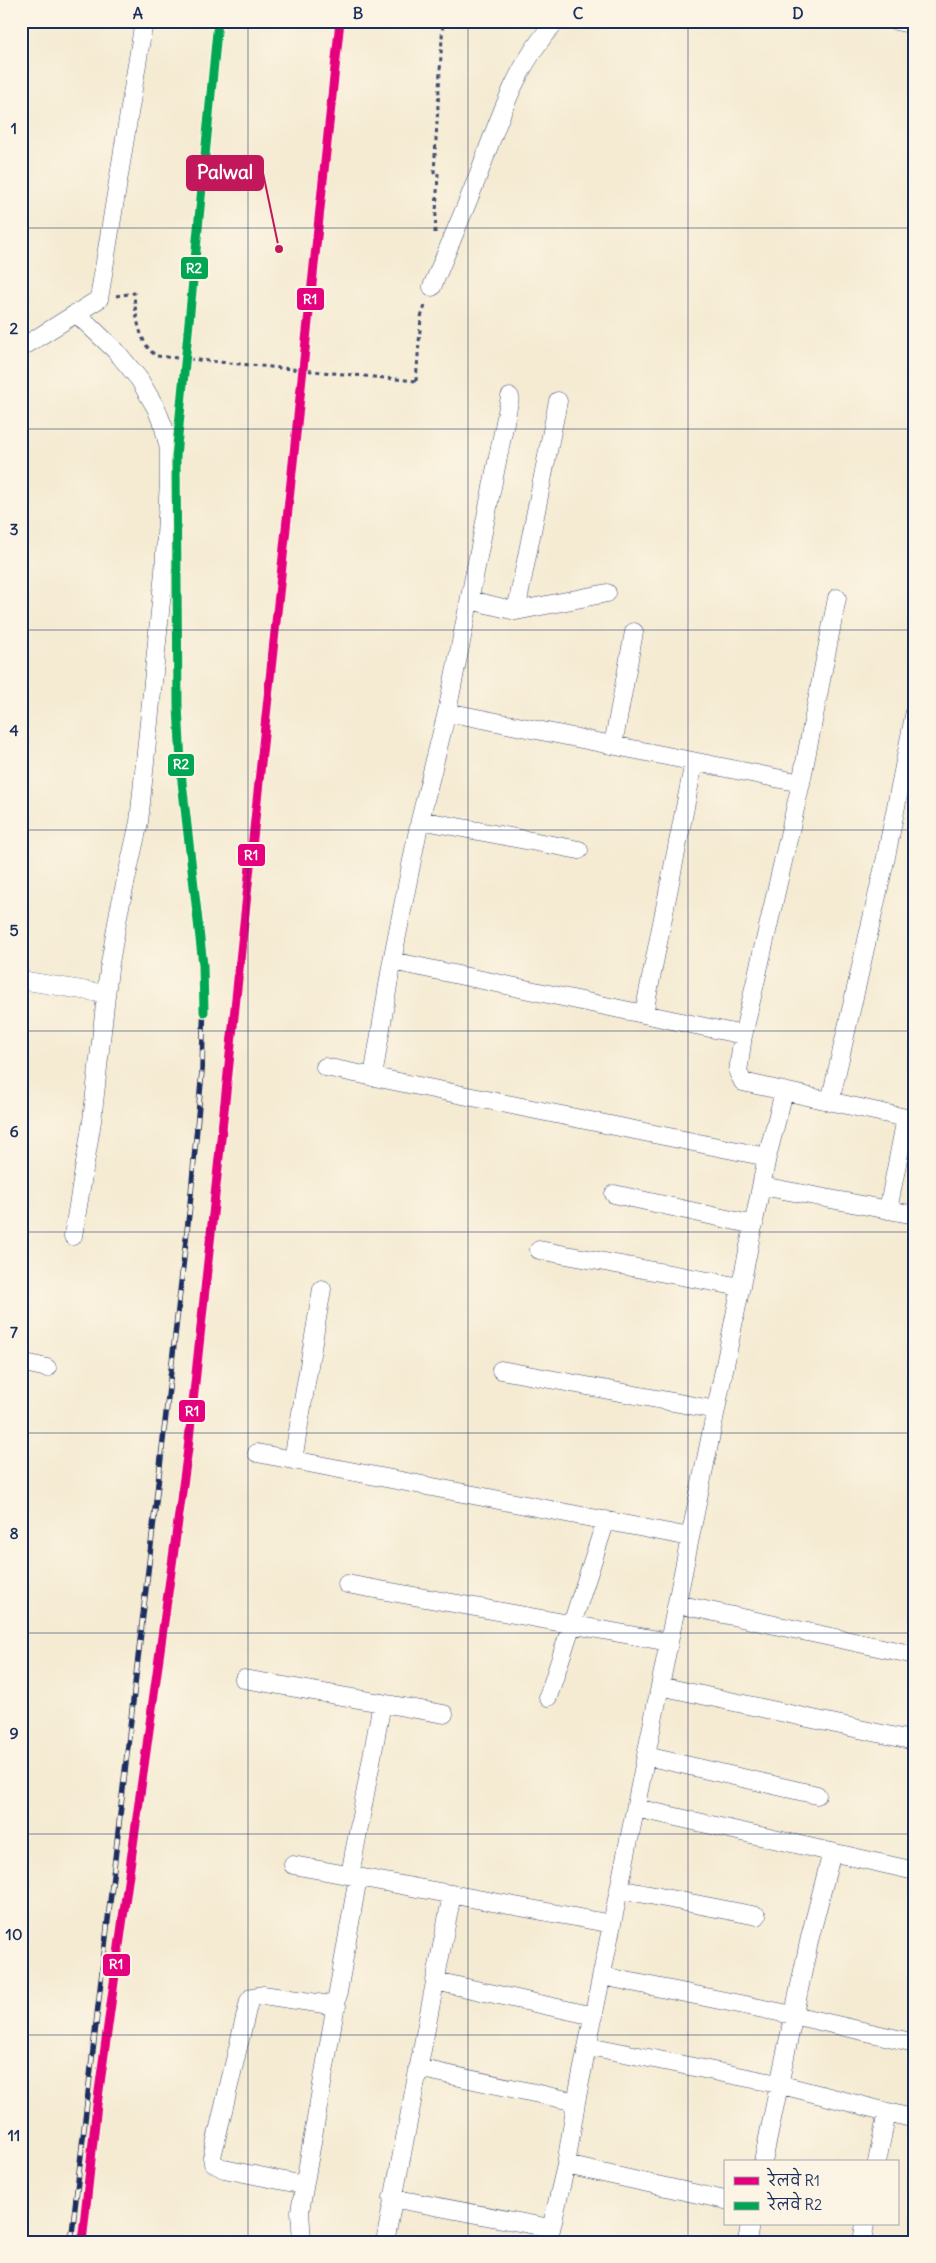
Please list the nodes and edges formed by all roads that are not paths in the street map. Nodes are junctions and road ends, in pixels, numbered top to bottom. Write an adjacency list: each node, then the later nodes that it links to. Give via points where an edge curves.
1 (144, 21): 6 (street, via 98,299)
2 (556, 21): 5 (street, via 524,66 502,112)
3 (896, 21): 4 (street)
4 (915, 25)
5 (432, 286)
6 (76, 313): 7 (street); 24 (street, via 116,351 139,379 164,428 169,449 164,572 139,822 119,911)
7 (21, 348)
8 (510, 397): 12 (street)
9 (558, 401): 13 (street)
10 (607, 593): 13 (street)
11 (837, 598): 19 (street)
12 (470, 600): 13 (street); 16 (street)
13 (516, 611)
14 (634, 632): 17 (street)
15 (915, 710): 30 (street, via 886,856)
16 (447, 712): 17 (street); 20 (street)
17 (613, 745): 18 (street)
18 (694, 762): 19 (street); 25 (street)
19 (801, 783): 26 (street)
20 (420, 820): 21 (street); 22 (street)
21 (578, 850)
22 (392, 961): 25 (street); 28 (street)
23 (21, 980): 24 (street)
24 (106, 994): 38 (street, via 92,1121)
25 (644, 1014): 26 (street)
26 (743, 1036): 29 (street, via 738,1072 743,1082)
27 (326, 1068): 28 (street)
28 (373, 1077): 32 (street)
29 (784, 1092): 30 (street); 32 (street)
30 (830, 1102): 31 (street)
31 (910, 1119): 35 (street)
32 (767, 1157): 33 (street)
33 (762, 1186): 35 (street); 37 (street)
34 (614, 1194): 37 (street)
35 (888, 1210): 36 (street)
36 (915, 1215)
37 (754, 1225): 40 (street)
38 (73, 1236)
39 (539, 1250): 40 (street)
40 (741, 1287): 45 (street)
41 (322, 1289): 47 (street)
42 (21, 1362): 43 (street)
43 (47, 1368)
44 (501, 1370): 45 (street)
45 (716, 1410): 49 (street)
46 (257, 1453): 47 (street)
47 (293, 1460): 48 (street)
48 (606, 1520): 49 (street); 52 (street)
49 (690, 1537): 51 (street)
50 (347, 1584): 52 (street)
51 (677, 1604): 53 (street); 54 (street)
52 (572, 1624): 53 (street); 57 (street)
53 (669, 1642): 56 (street)
54 (915, 1654)
55 (244, 1679): 58 (street)
56 (660, 1686): 60 (street); 61 (street)
57 (548, 1697)
58 (382, 1703): 59 (street); 67 (street)
59 (444, 1714)
60 (915, 1741)
61 (646, 1756): 62 (street); 63 (street)
62 (818, 1795)
63 (636, 1808): 64 (street); 68 (street)
64 (832, 1852): 66 (street); 75 (street)
65 (293, 1865): 67 (street)
66 (915, 1871)
67 (354, 1876): 69 (street); 74 (street)
68 (619, 1889): 70 (street); 71 (street)
69 (452, 1894): 71 (street); 73 (street)
70 (757, 1916)
71 (612, 1924): 72 (street)
72 (602, 1976): 75 (street); 76 (street)
73 (435, 1981): 76 (street); 79 (street)
74 (337, 2006): 87 (street); 87 (street, via 263,1995 252,1997 212,2157 216,2166 224,2169)
75 (793, 2015): 77 (street); 80 (street)
76 (594, 2016): 78 (street)
77 (915, 2043)
78 (589, 2046): 80 (street); 81 (street)
79 (418, 2068): 81 (street); 88 (street)
80 (778, 2084): 82 (street); 84 (street)
81 (576, 2102): 86 (street)
82 (887, 2112): 83 (street); 85 (street)
83 (915, 2119)
84 (763, 2160)
85 (877, 2160)
86 (566, 2165): 89 (street); 92 (street)
87 (304, 2185): 93 (street, via 300,2211)
88 (392, 2198): 92 (street); 94 (street)
89 (724, 2200)
90 (750, 2226): 95 (street)
91 (865, 2226): 96 (street)
92 (549, 2235)
93 (302, 2242)
94 (384, 2242)
95 (747, 2242)
96 (862, 2242)

